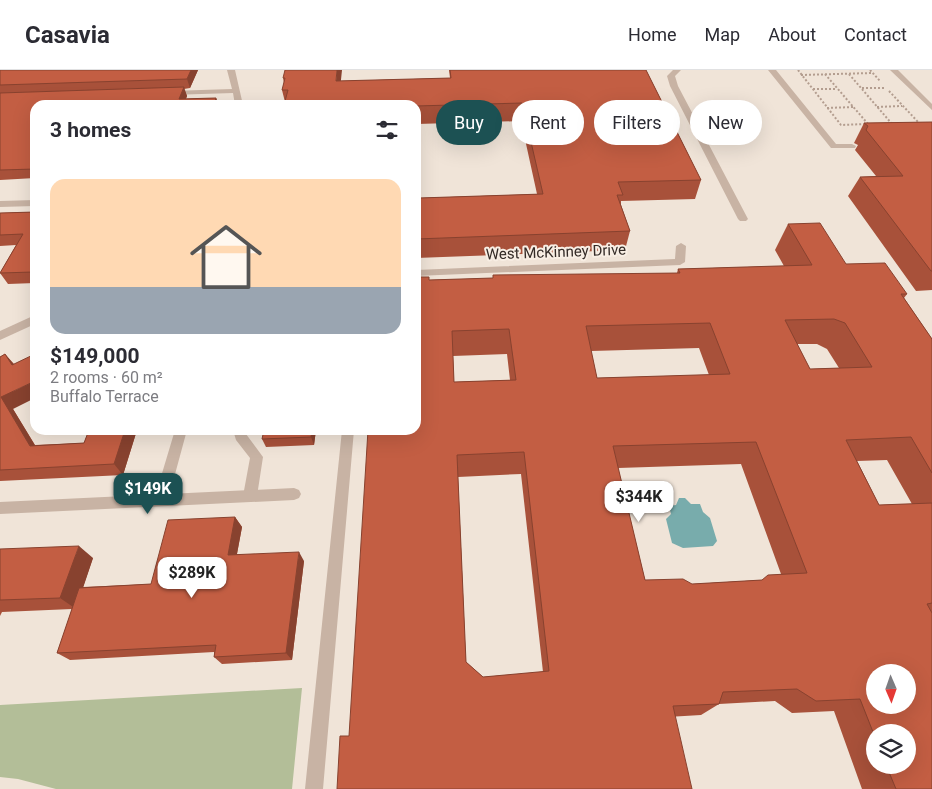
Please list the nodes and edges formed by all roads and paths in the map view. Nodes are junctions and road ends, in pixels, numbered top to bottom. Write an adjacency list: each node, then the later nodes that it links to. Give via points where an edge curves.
1 (231, 70): 15 (street)
2 (677, 70): 30 (street, via 671,76 674,86)
3 (772, 70): 27 (street, via 834,146)
4 (798, 70): 8 (path)
5 (870, 70): 7 (path)
6 (894, 70): 22 (street)
7 (873, 73): 10 (path); 12 (path)
8 (802, 74): 9 (path); 13 (path)
9 (825, 74): 10 (path); 14 (path)
10 (848, 74): 11 (path)
11 (861, 88): 12 (path); 18 (path)
12 (886, 88): 19 (path)
13 (813, 89): 14 (path); 21 (path)
14 (838, 89): 20 (path)
15 (237, 92): 16 (street); 17 (street)
16 (158, 94)
17 (238, 100)
18 (877, 106): 19 (path); 25 (path, via 892,124)
19 (903, 106): 26 (path, via 919,123)
20 (853, 107): 21 (path); 23 (path)
21 (827, 108): 23 (path, via 841,125)
22 (932, 108)
23 (868, 124): 24 (path)
24 (876, 124)
25 (884, 124)
26 (910, 124)
27 (852, 146)
28 (30, 203): 29 (street)
29 (0, 204)
30 (743, 219)
31 (681, 246): 32 (street, West McKinney Drive, via 680,262)
32 (421, 273)
33 (30, 321): 34 (street)
34 (0, 336)
35 (180, 435): 40 (street)
36 (240, 435): 39 (street, via 257,457)
37 (348, 435): 42 (street)
38 (294, 494): 39 (street)
39 (250, 496): 40 (street)
40 (161, 500): 41 (street)
41 (0, 508)
42 (314, 789)

